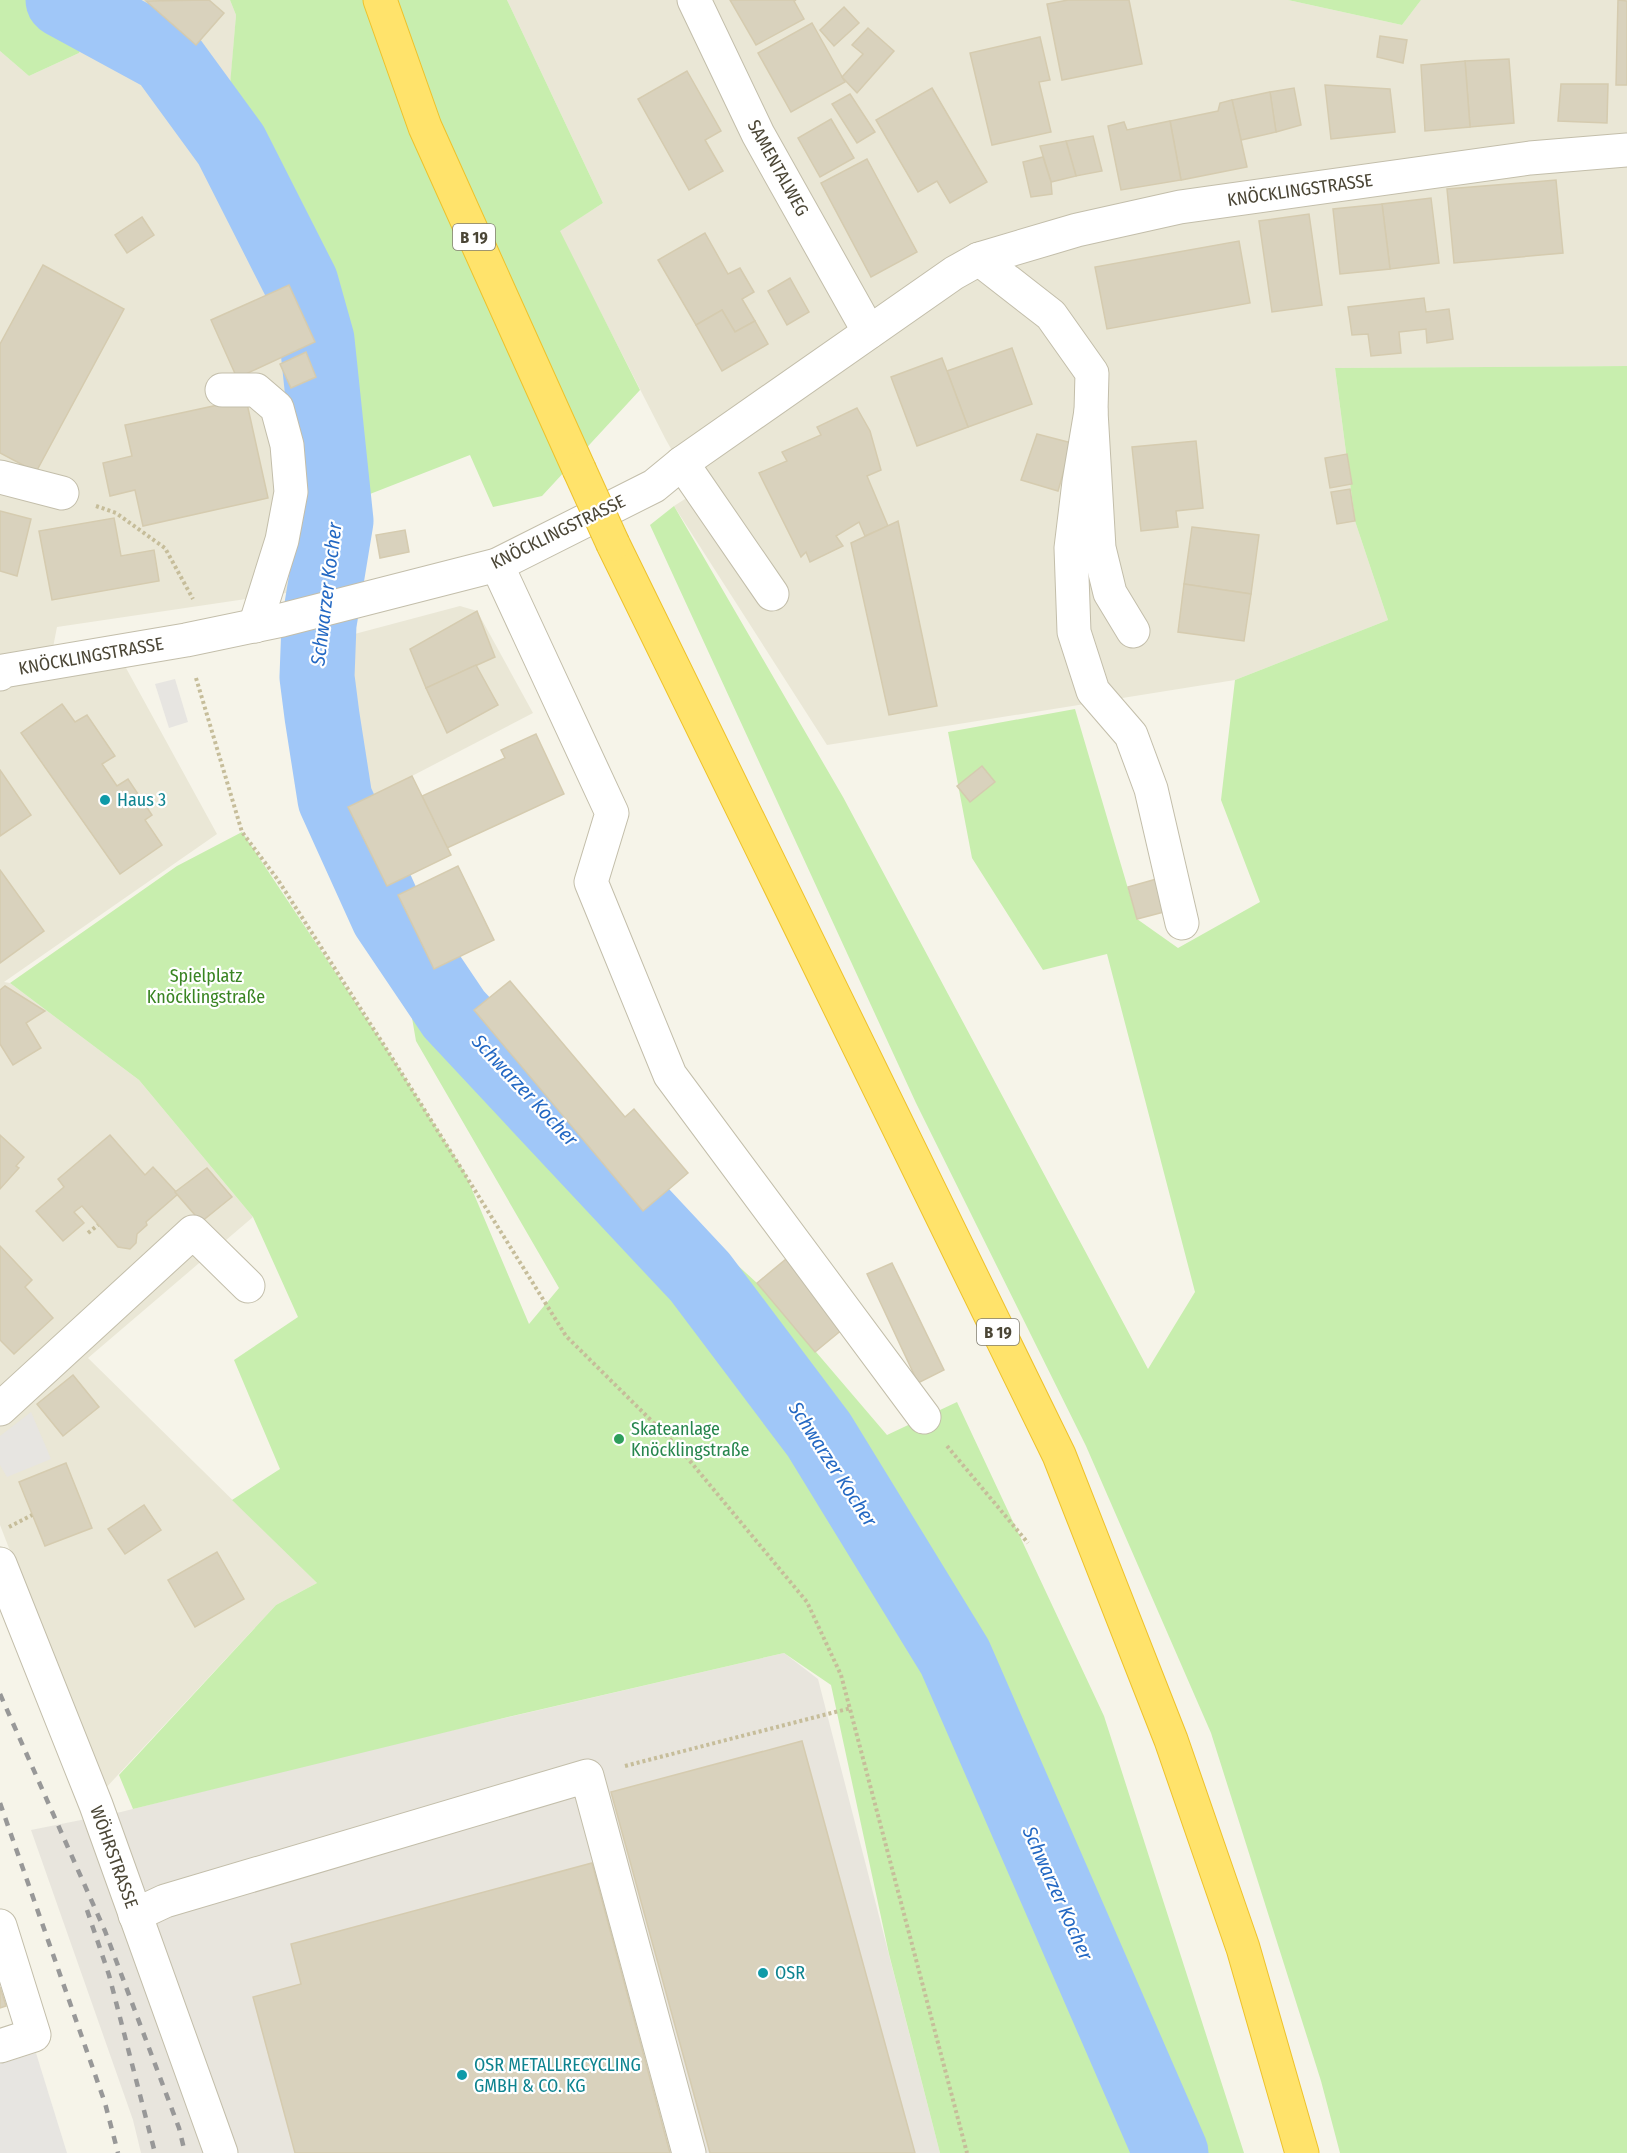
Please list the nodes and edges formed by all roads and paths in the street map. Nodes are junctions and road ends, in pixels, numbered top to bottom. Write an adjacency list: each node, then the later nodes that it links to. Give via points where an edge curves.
1 (380, 0): 35 (highway, B 19, bridge, via 425,127 613,544 1059,1455 1190,1794 1243,1948)
2 (694, 0): 5 (street, SAMENTALWEG, via 758,134)
3 (1627, 150): 4 (street, KNÖCKLINGSTRASSE, via 1530,158 1180,207 1077,230)
4 (979, 259): 5 (street, KNÖCKLINGSTRASSE); 7 (street, via 1051,315 1092,373)
5 (869, 332): 8 (street, KNÖCKLINGSTRASSE)
6 (222, 390): 13 (street, via 256,390 277,408 287,445 291,492 282,540)
7 (1091, 411): 14 (street, via 1099,548 1110,593); 17 (street, via 1071,548 1074,632 1093,691 1131,735 1151,789)
8 (682, 463): 11 (street, KNÖCKLINGSTRASSE, via 654,486); 12 (street)
9 (0, 477): 10 (street)
10 (62, 493): 15 (path, via 116,513 165,548)
11 (497, 565): 13 (street, KNÖCKLINGSTRASSE); 22 (street, via 612,813 591,882 670,1075)
12 (772, 594)
13 (255, 626): 15 (street, KNÖCKLINGSTRASSE)
14 (1133, 632)
15 (199, 637): 16 (street, KNÖCKLINGSTRASSE); 27 (path, via 210,729 242,832 278,880 566,1336 680,1449 807,1602 841,1675)
16 (1, 671)
17 (1182, 923)
18 (98, 1225): 19 (path)
19 (88, 1233)
20 (248, 1286): 21 (street, via 193,1232)
21 (0, 1409)
22 (924, 1418): 25 (path)
23 (32, 1515): 24 (path)
24 (22, 1520)
25 (1028, 1543)
26 (0, 1564): 29 (street, WÖHRSTRASSE, via 96,1805)
27 (851, 1708): 28 (path); 34 (path)
28 (586, 1776): 29 (street, via 165,1901); 33 (street)
29 (135, 1915): 32 (street, WÖHRSTRASSE)
30 (0, 1926): 31 (street, via 34,2035)
31 (0, 2046)
32 (221, 2153)
33 (689, 2153)
34 (967, 2153)
35 (1302, 2153)

